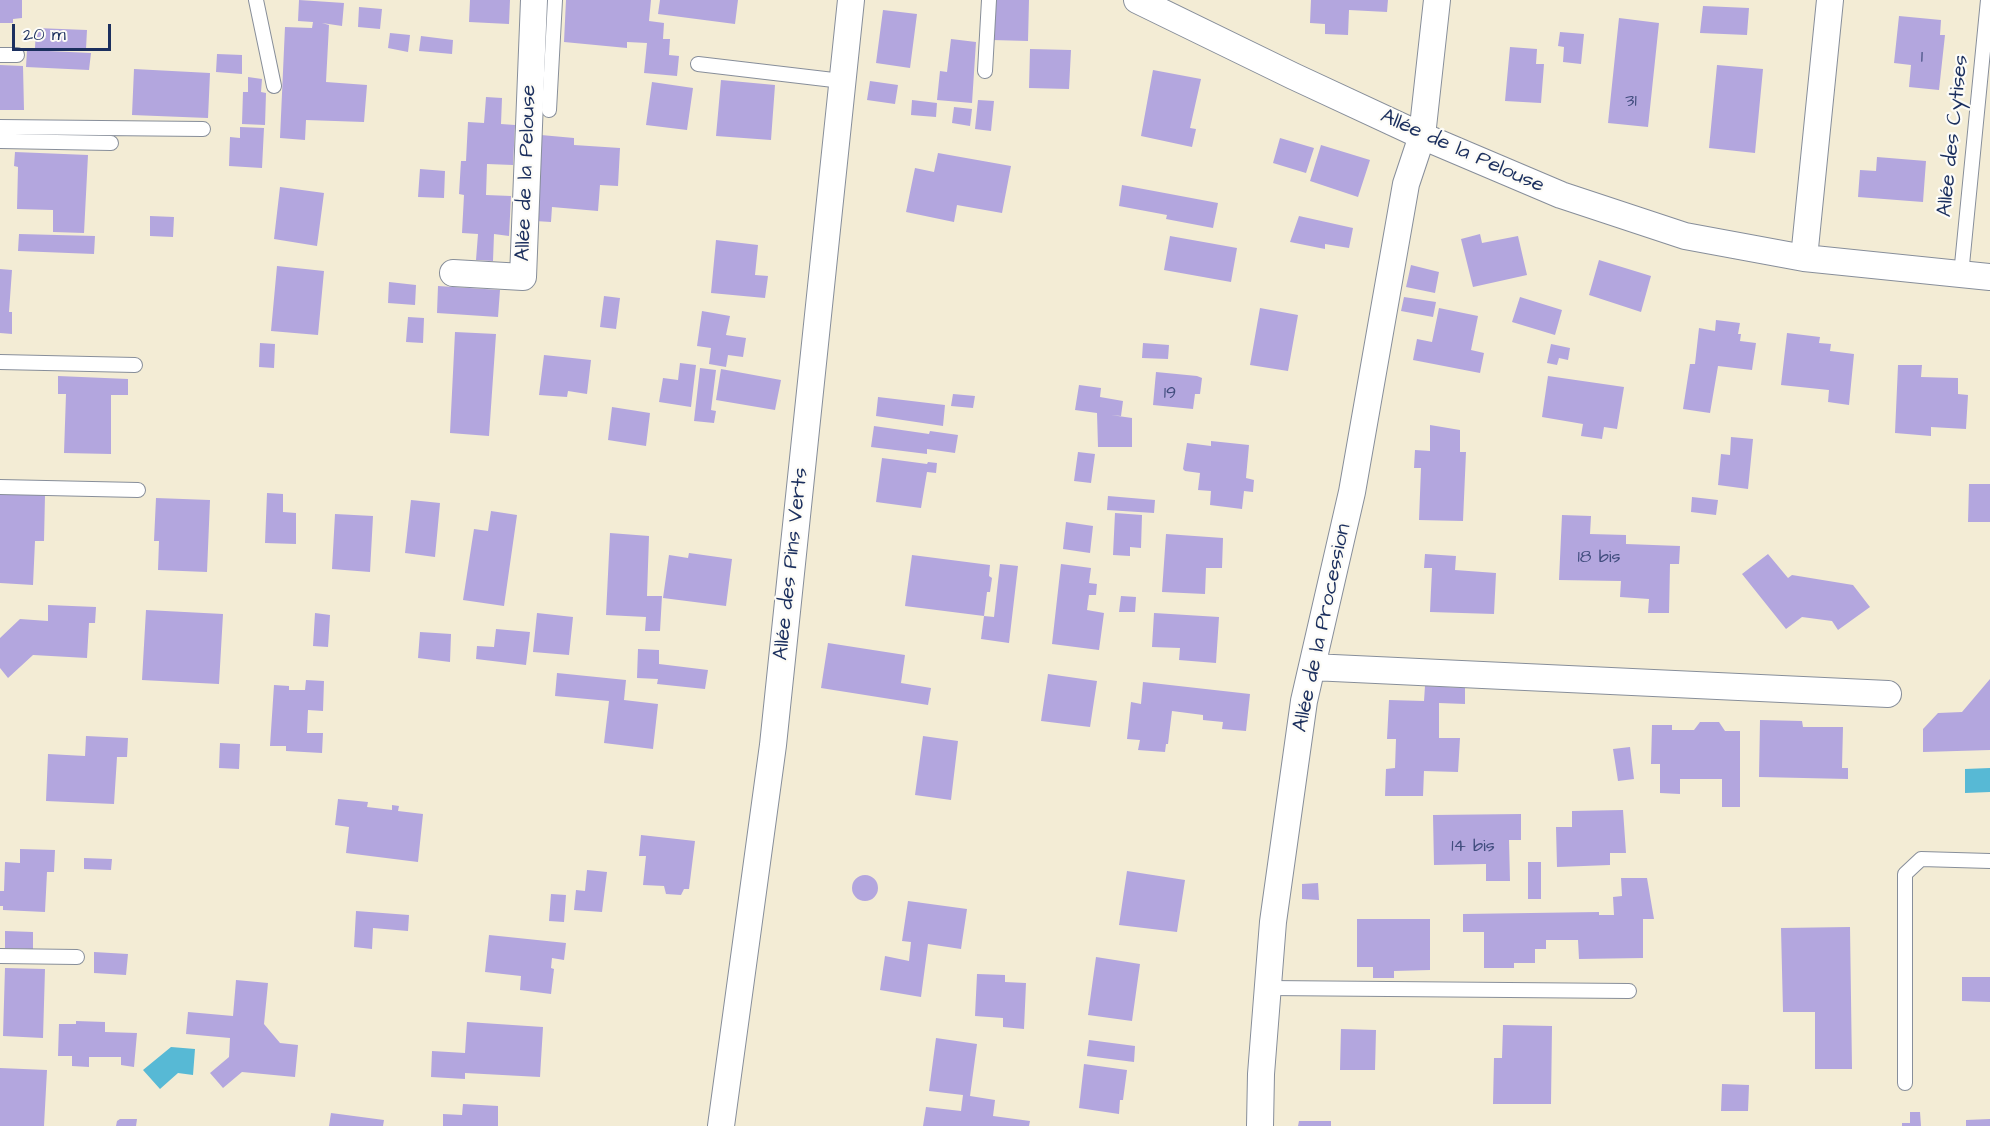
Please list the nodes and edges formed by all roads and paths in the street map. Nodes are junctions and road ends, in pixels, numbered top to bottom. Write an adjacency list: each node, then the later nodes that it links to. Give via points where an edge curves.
1 (256, 0): 15 (lane)
2 (534, 0): 23 (street, Allée de la Pelouse, via 523,277)
3 (555, 0): 16 (lane)
4 (851, 0): 14 (street, Allée des Pins Verts)
5 (989, 0): 13 (lane)
6 (1137, 0): 19 (street, Allée de la Pelouse)
7 (1437, 0): 19 (street, Allée de la Procession)
8 (1830, 0): 22 (street)
9 (1988, 0): 24 (lane, Allée des Cytises)
10 (0, 55): 11 (lane)
11 (17, 55)
12 (698, 64): 14 (lane)
13 (984, 71)
14 (843, 81): 38 (street, Allée des Pins Verts, via 773,745)
15 (274, 86)
16 (549, 110)
17 (0, 127): 18 (lane)
18 (203, 129)
19 (1422, 135): 22 (street, Allée de la Pelouse, via 1561,195 1685,236); 30 (street, Allée de la Procession, via 1406,184 1352,492)
20 (0, 141): 21 (lane)
21 (111, 143)
22 (1804, 258): 24 (street, Allée de la Pelouse)
23 (453, 273)
24 (1961, 275): 25 (street, Allée de la Pelouse)
25 (1990, 277)
26 (0, 362): 27 (lane)
27 (135, 365)
28 (0, 487): 29 (lane)
29 (138, 490)
30 (1312, 667): 31 (street); 35 (street, Allée de la Procession, via 1275,911)
31 (1888, 694)
32 (1990, 861): 37 (lane, via 1921,859 1905,874)
33 (0, 956): 34 (lane)
34 (77, 957)
35 (1268, 988): 36 (lane); 39 (street, Allée de la Procession)
36 (1629, 992)
37 (1905, 1083)
38 (721, 1126)
39 (1260, 1126)

